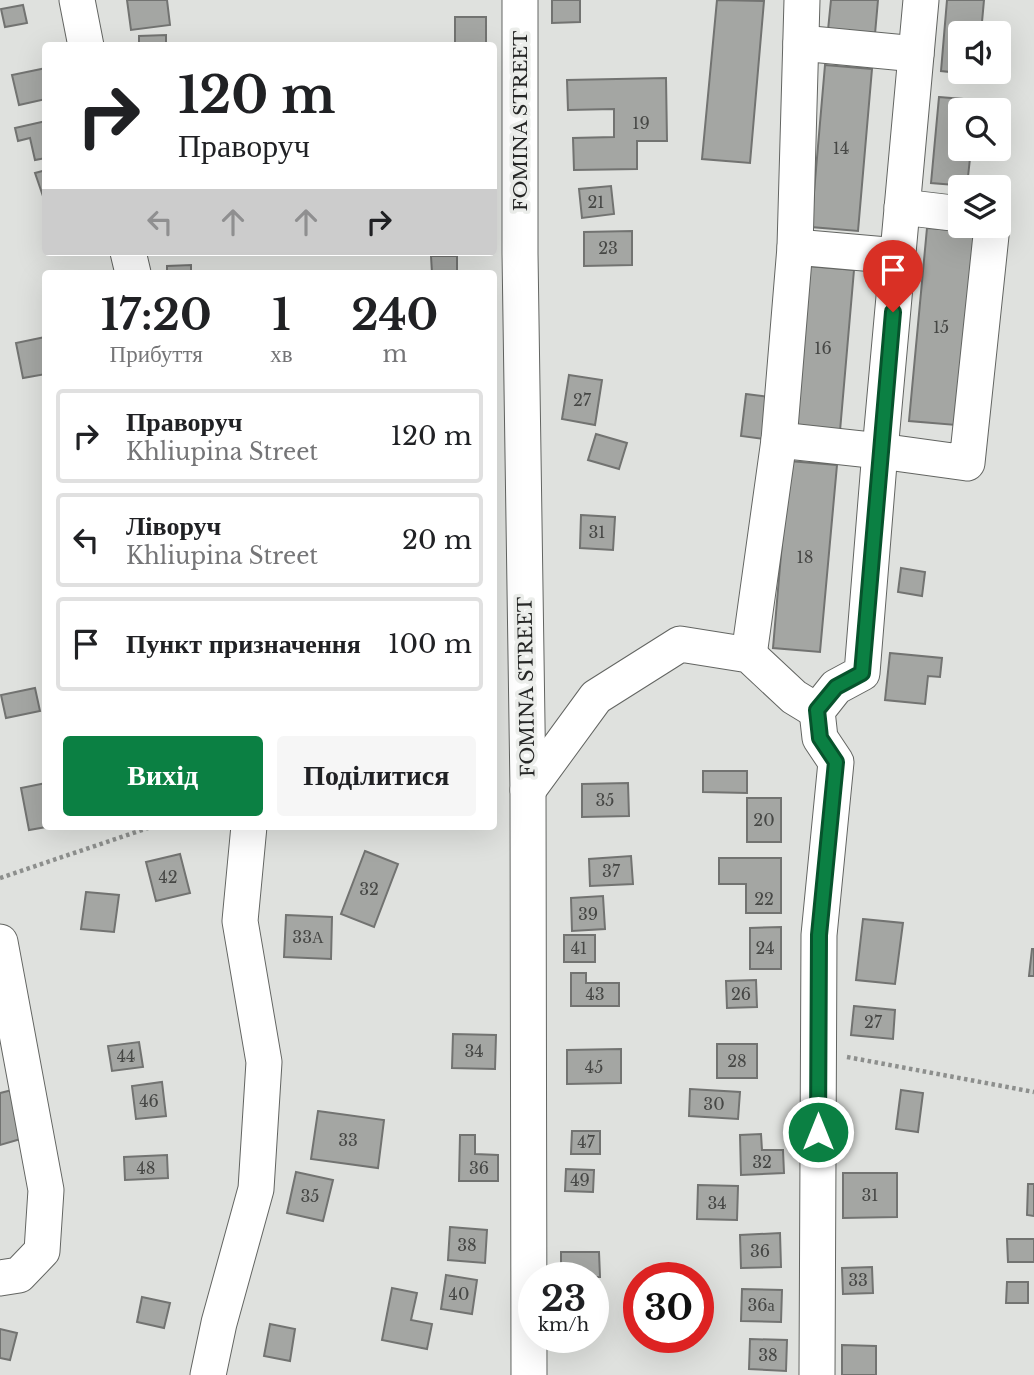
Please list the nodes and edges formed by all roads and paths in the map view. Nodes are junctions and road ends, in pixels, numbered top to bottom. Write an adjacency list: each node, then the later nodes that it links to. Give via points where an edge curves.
1 (77, 0): 5 (street)
2 (520, 0): 17 (street, FOMINA STREET)
3 (802, 0): 6 (street)
4 (921, 0): 7 (street)
5 (85, 42)
6 (801, 43): 7 (street); 11 (street)
7 (916, 54): 8 (street)
8 (902, 207): 9 (street); 12 (street)
9 (948, 212)
10 (991, 238): 14 (street, via 967,463)
11 (795, 247): 12 (street); 13 (street)
12 (898, 256): 14 (street)
13 (779, 440): 14 (street); 15 (street)
14 (880, 451): 16 (street, via 862,673 836,687)
15 (749, 655): 16 (street, via 794,697); 17 (street, via 680,644 596,697)
16 (817, 710): 22 (street, via 820,738 836,762 819,935)
17 (528, 790): 26 (street, FOMINA STREET)
18 (142, 830): 20 (path)
19 (249, 830): 25 (street, via 240,921 264,1062 256,1189)
20 (0, 878)
21 (0, 942): 24 (street, via 46,1190 43,1251 19,1275)
22 (818, 1051): 23 (path); 27 (street)
23 (1034, 1092)
24 (0, 1278)
25 (208, 1375)
26 (529, 1375)
27 (817, 1375)

